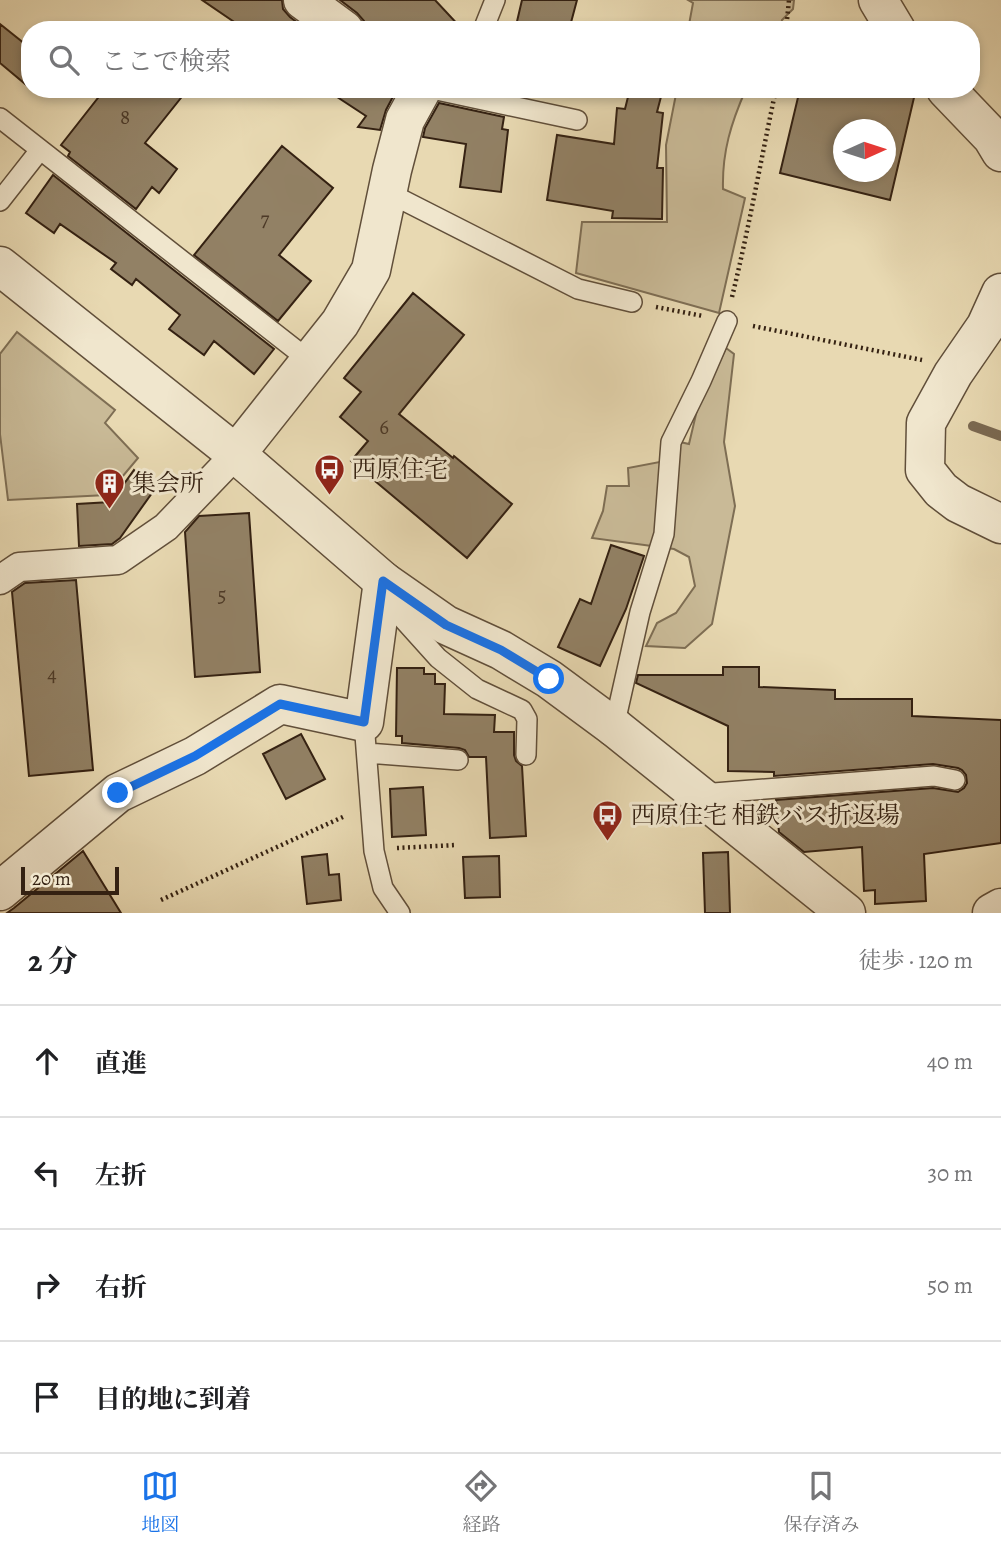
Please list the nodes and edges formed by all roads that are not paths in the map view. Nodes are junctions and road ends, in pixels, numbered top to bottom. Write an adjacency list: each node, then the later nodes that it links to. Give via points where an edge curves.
1 (303, 0): 3 (street)
2 (495, 0): 4 (lane)
3 (332, 21)
4 (487, 21)
5 (417, 98): 12 (street, via 405,120)
6 (474, 98): 9 (lane)
7 (955, 98): 11 (street)
8 (0, 118): 10 (lane)
9 (577, 120)
10 (40, 150): 13 (lane); 18 (lane)
11 (1001, 152)
12 (387, 192): 16 (lane, via 578,289); 18 (street, via 371,270 340,323)
13 (0, 201)
14 (0, 266): 19 (street)
15 (1001, 293): 20 (street, via 926,423 925,470 940,491)
16 (632, 302)
17 (727, 321): 23 (lane, via 671,442 664,534 640,612)
18 (310, 361): 19 (street)
19 (236, 454): 21 (street, via 166,527 118,560 19,567); 22 (street)
20 (1001, 524)
21 (0, 580)
22 (382, 588): 23 (street, via 501,650); 24 (street); 25 (lane, via 438,658 477,689 522,710 527,719)
23 (614, 727): 28 (street)
24 (366, 738): 26 (lane); 29 (street, via 280,704 195,756 118,793); 31 (lane, via 374,850 383,888)
25 (526, 755)
26 (458, 760)
27 (955, 780): 28 (lane, via 933,776)
28 (696, 794): 32 (street)
29 (0, 891)
30 (1001, 908): 33 (street)
31 (400, 913)
32 (846, 913)
33 (992, 913)

